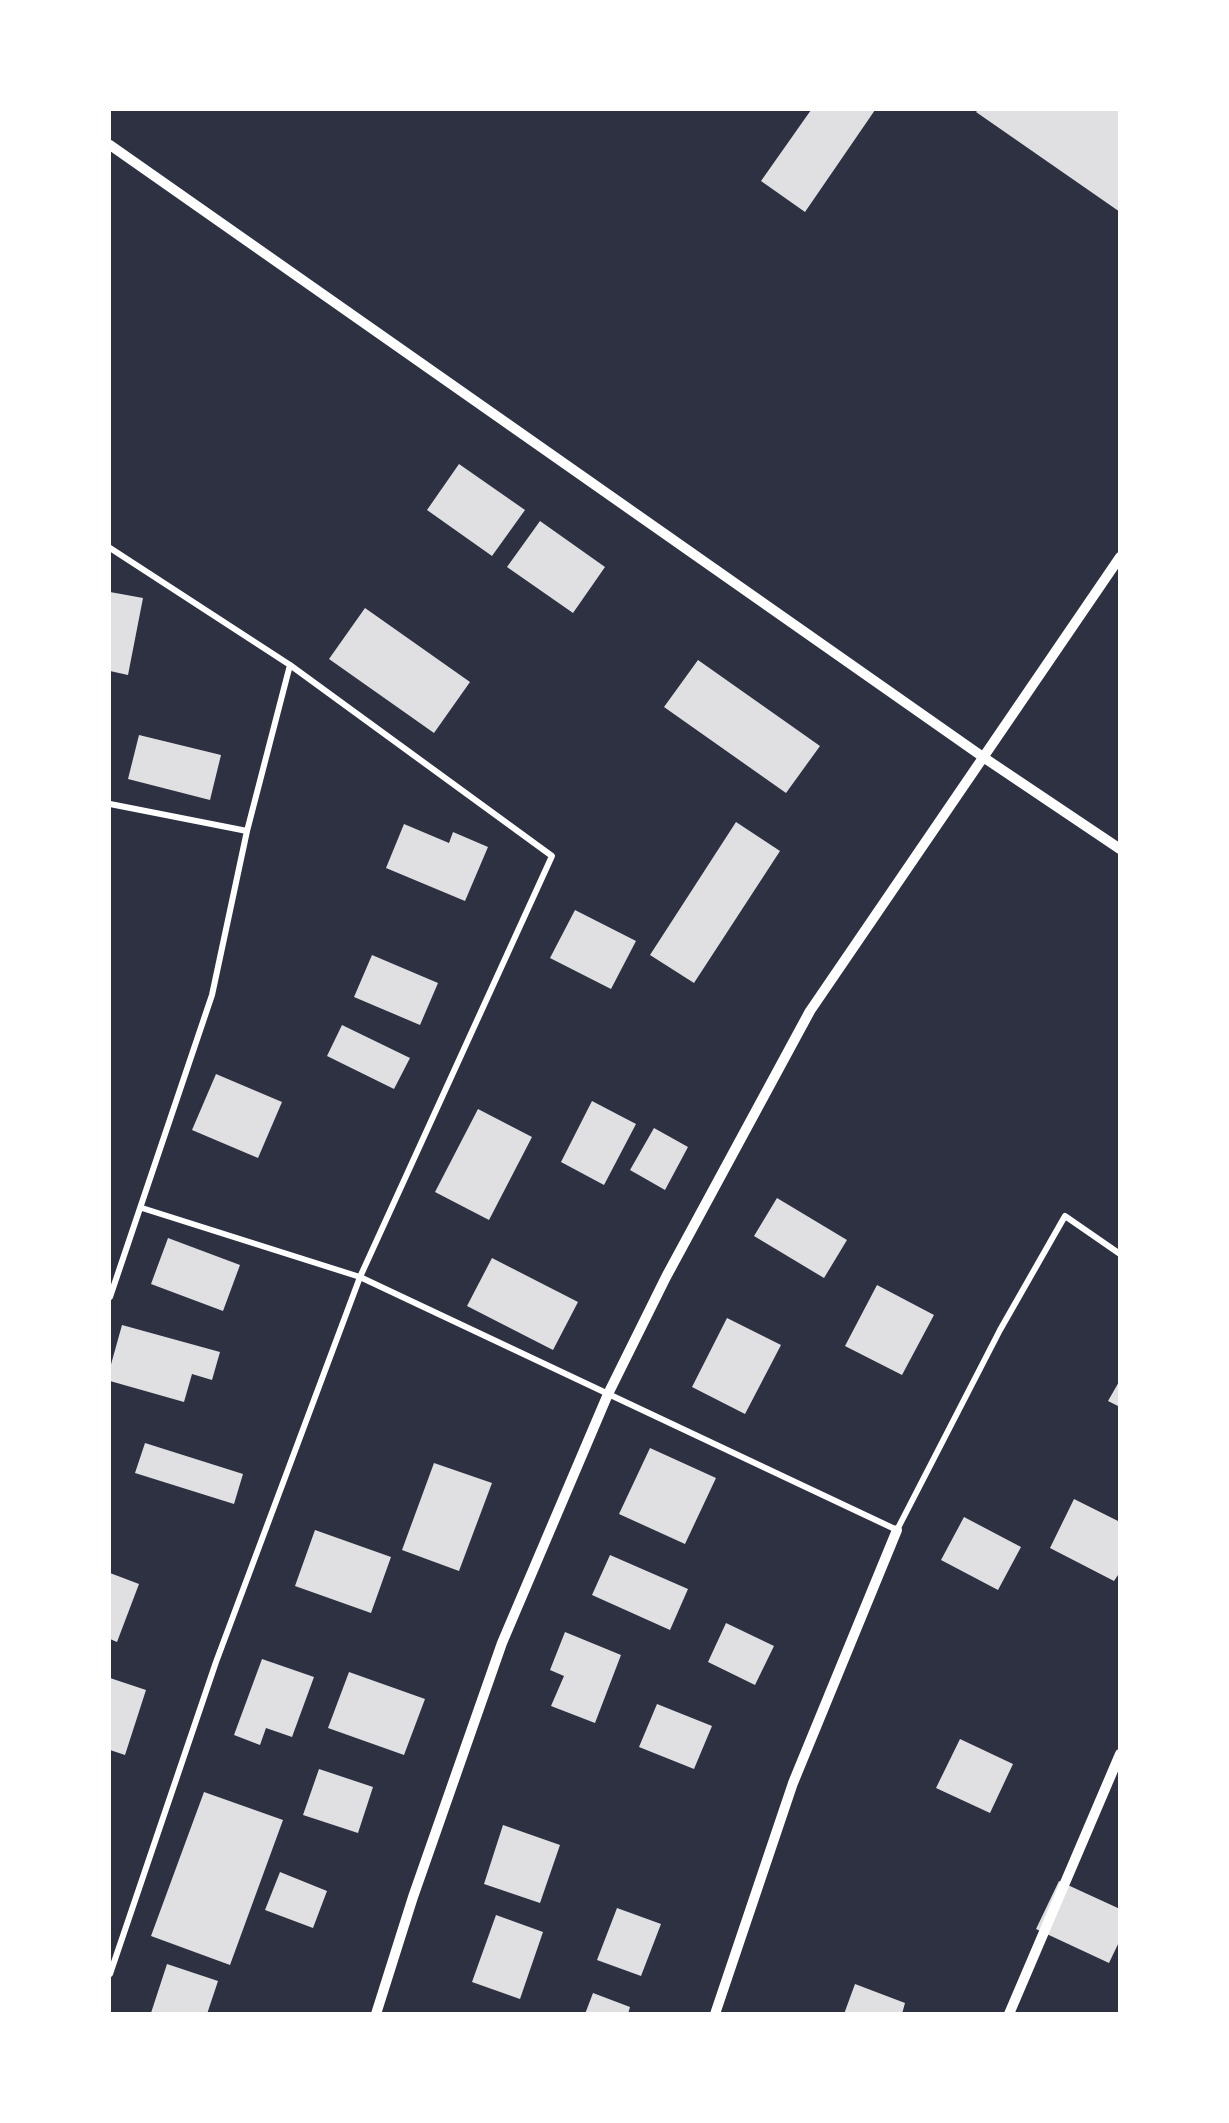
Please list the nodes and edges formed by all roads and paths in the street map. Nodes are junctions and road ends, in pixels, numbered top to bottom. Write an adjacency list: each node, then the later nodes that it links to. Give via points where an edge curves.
1 (110, 145): 5 (street)
2 (110, 548): 4 (street)
3 (1119, 557): 5 (street)
4 (290, 665): 7 (street); 11 (street, via 552,856)
5 (983, 757): 8 (street); 13 (street, via 810,1011 666,1276)
6 (110, 804): 7 (street)
7 (247, 831): 9 (street, via 212,995)
8 (1119, 849)
9 (142, 1208): 11 (street); 12 (street)
10 (1119, 1254): 14 (street, via 1065,1216 1000,1330)
11 (360, 1276): 13 (street); 16 (street, via 216,1662)
12 (110, 1297)
13 (608, 1394): 14 (street); 17 (street, via 502,1643)
14 (897, 1530): 18 (street, via 793,1783)
15 (1119, 1754): 19 (street)
16 (110, 1974)
17 (376, 2013)
18 (715, 2013)
19 (1009, 2013)

